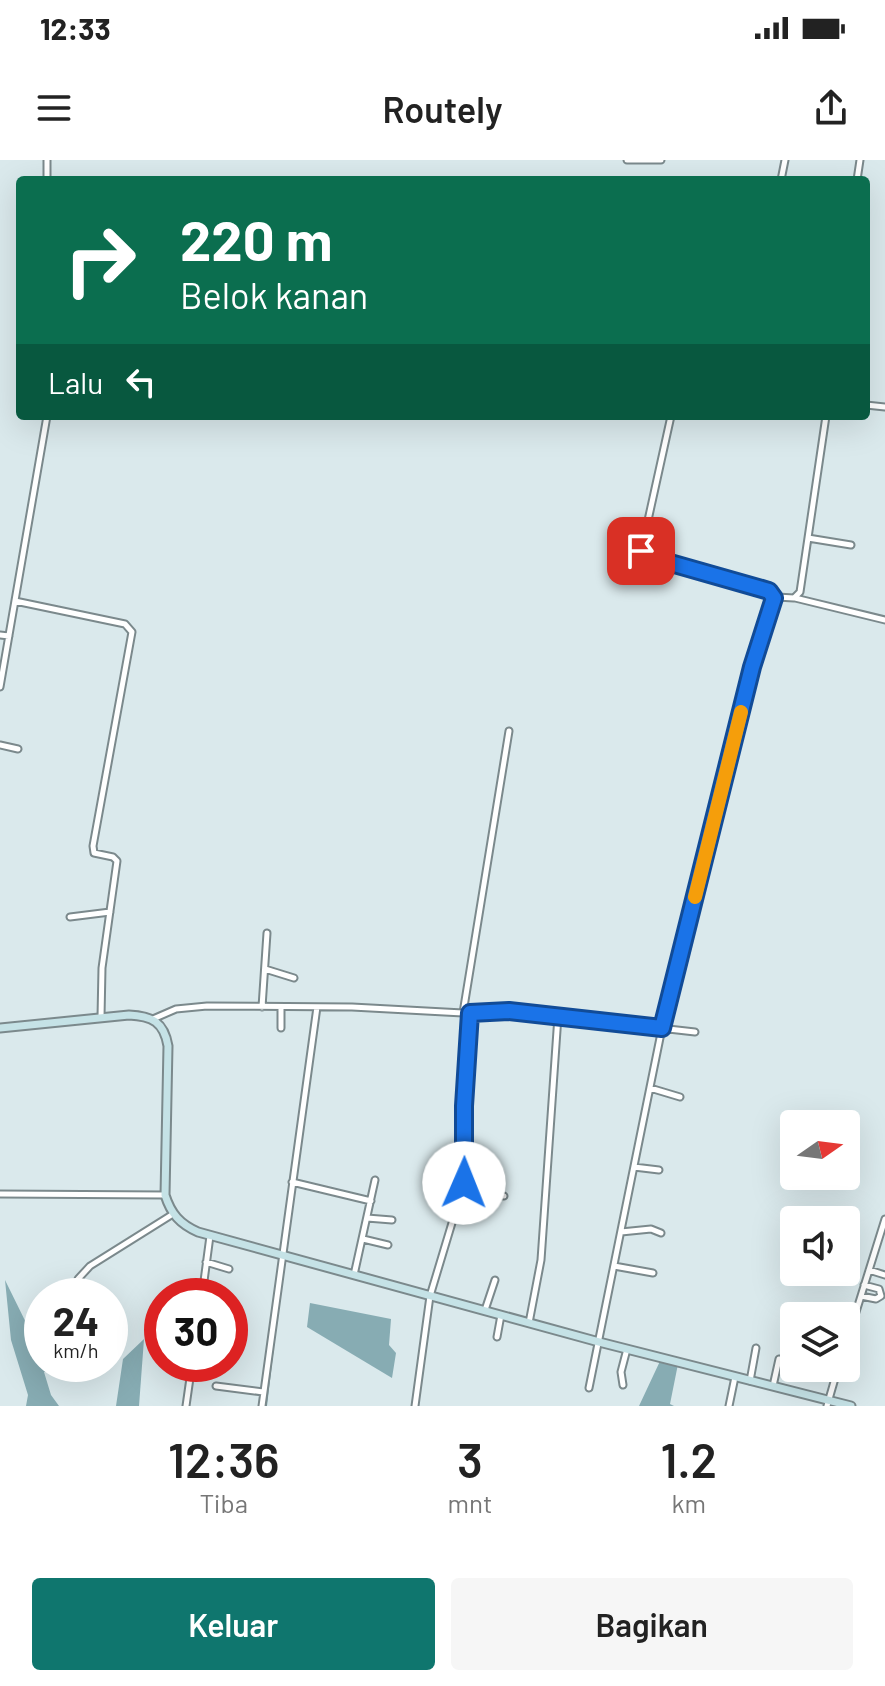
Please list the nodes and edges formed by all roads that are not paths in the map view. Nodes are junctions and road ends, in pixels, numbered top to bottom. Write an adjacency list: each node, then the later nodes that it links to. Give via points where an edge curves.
1 (627, 160): 2 (street)
2 (661, 160)
3 (46, 420): 10 (street)
4 (670, 420): 8 (street, via 641,552 769,591)
5 (825, 420): 6 (street)
6 (808, 538): 7 (street); 9 (street, via 800,592)
7 (851, 545)
8 (774, 598): 9 (street); 32 (street)
9 (794, 598): 11 (street)
10 (15, 601): 13 (street); 18 (street, via 125,624 132,632 93,846 94,853 117,861)
11 (885, 620)
12 (0, 635): 13 (street)
13 (9, 636): 14 (street)
14 (0, 687)
15 (509, 731): 26 (street)
16 (0, 745): 17 (street)
17 (18, 749)
18 (110, 912): 19 (street); 28 (street)
19 (70, 917)
20 (267, 933): 21 (street)
21 (265, 969): 22 (street); 23 (street)
22 (294, 978)
23 (262, 1007): 24 (street); 29 (street, via 187,1007)
24 (281, 1007): 25 (street); 31 (street)
25 (317, 1007): 26 (street); 39 (street)
26 (466, 1013): 27 (street); 40 (street)
27 (558, 1016): 32 (street); 72 (street, via 541,1260)
28 (101, 1017): 29 (main road); 30 (main road)
29 (153, 1019): 42 (main road, via 164,1029 168,1046)
30 (0, 1028)
31 (281, 1028)
32 (662, 1028): 33 (street); 34 (street)
33 (695, 1032)
34 (650, 1088): 35 (street); 36 (street)
35 (680, 1097)
36 (634, 1167): 37 (street); 50 (street)
37 (659, 1170)
38 (375, 1180): 44 (street)
39 (292, 1182): 44 (street); 55 (street)
40 (462, 1192): 43 (street); 67 (street)
41 (0, 1194): 42 (street)
42 (165, 1195): 45 (main road)
43 (504, 1196)
44 (371, 1201): 46 (street)
45 (173, 1214): 52 (main road, via 181,1224); 63 (street)
46 (367, 1218): 48 (street); 53 (street)
47 (885, 1219): 49 (street)
48 (392, 1220)
49 (883, 1230): 59 (street)
50 (621, 1232): 51 (street); 57 (street)
51 (661, 1233)
52 (210, 1236): 55 (main road); 56 (street)
53 (363, 1239): 54 (street); 61 (street)
54 (388, 1245)
55 (282, 1255): 61 (main road); 86 (street)
56 (206, 1262): 58 (street); 64 (street)
57 (614, 1266): 60 (street); 74 (street)
58 (229, 1269)
59 (869, 1270): 62 (street); 66 (street)
60 (653, 1273)
61 (354, 1275): 67 (main road)
62 (885, 1275)
63 (79, 1278)
64 (204, 1278)
65 (495, 1280): 70 (street)
66 (864, 1285): 68 (street); 68 (street, via 879,1289 881,1296)
67 (430, 1296): 70 (main road); 90 (street)
68 (861, 1296): 69 (street)
69 (859, 1302)
70 (485, 1310): 71 (main road)
71 (501, 1315): 72 (main road); 73 (street)
72 (529, 1323): 74 (main road)
73 (497, 1337)
74 (599, 1342): 76 (main road); 85 (street)
75 (756, 1348): 79 (street)
76 (627, 1349): 78 (main road); 82 (street)
77 (779, 1359): 84 (street)
78 (735, 1377): 79 (main road); 91 (street)
79 (750, 1381): 84 (main road)
80 (189, 1382): 88 (street)
81 (834, 1382): 87 (street)
82 (623, 1385)
83 (216, 1386): 86 (street)
84 (773, 1386): 87 (main road)
85 (589, 1388)
86 (263, 1392): 89 (street)
87 (827, 1404): 92 (main road)
88 (186, 1406)
89 (262, 1406)
90 (415, 1406)
91 (729, 1406)
92 (851, 1406)

